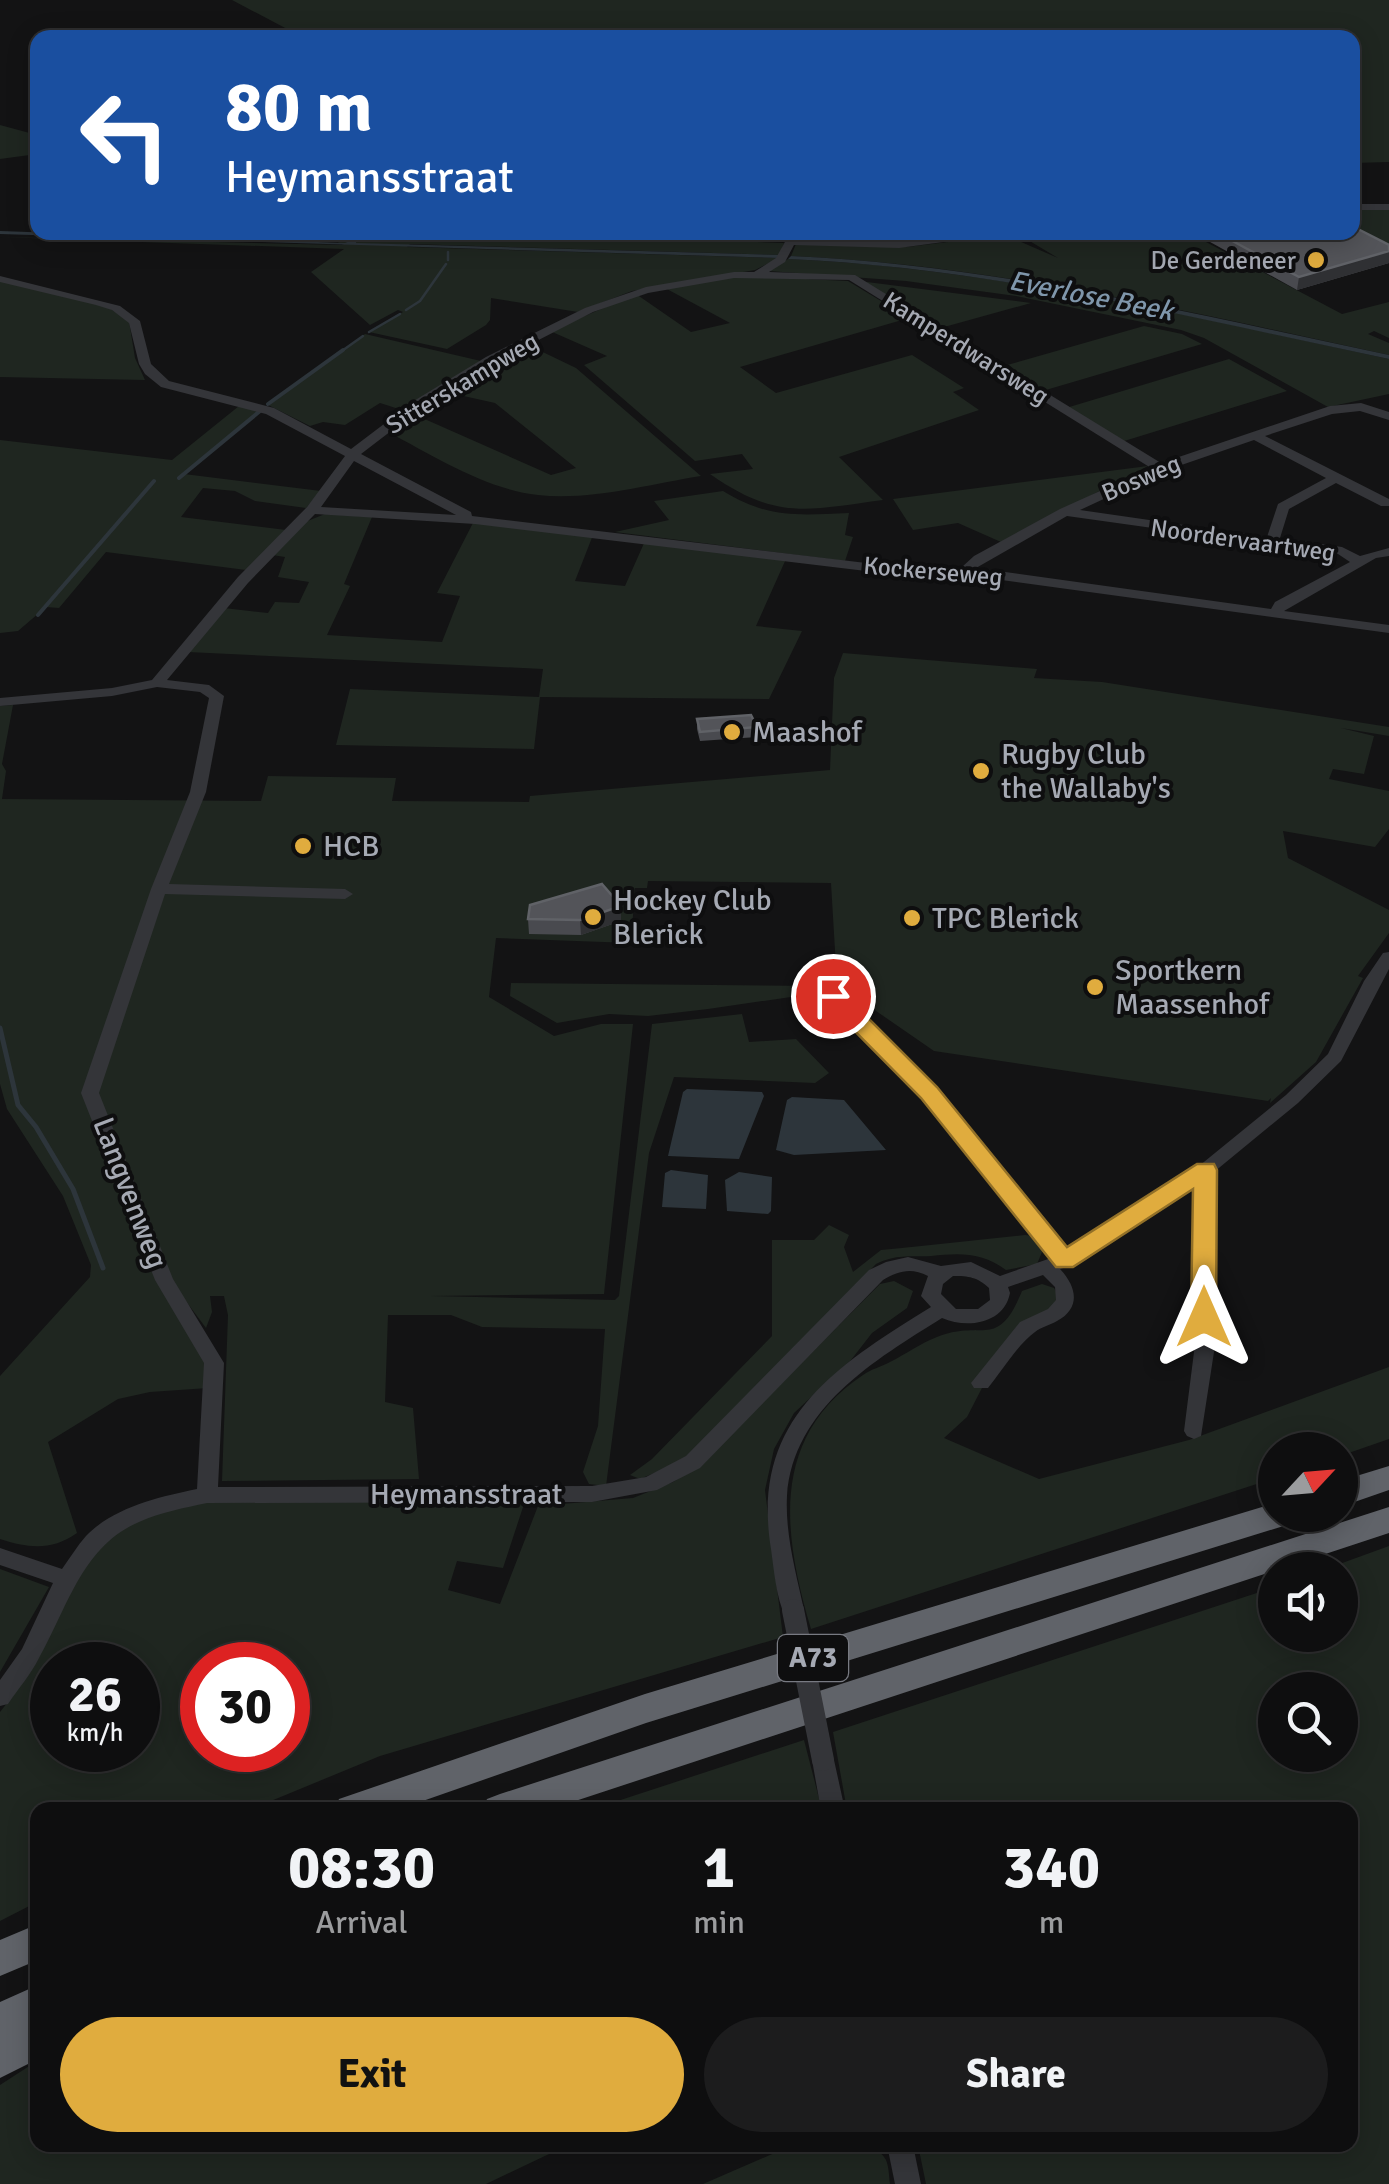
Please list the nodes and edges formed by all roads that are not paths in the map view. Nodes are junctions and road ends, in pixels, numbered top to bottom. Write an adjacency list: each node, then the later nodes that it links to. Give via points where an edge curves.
1 (1360, 207): 2 (street)
2 (1389, 207)
3 (943, 240): 4 (street, via 790,242 781,260)
4 (758, 274): 8 (street, Sitterskampweg, via 646,290 589,310 421,402); 9 (street, Kamperdwarsweg, via 851,278)
5 (0, 279): 8 (street, Kockerseweg, via 116,308 134,321 152,377 270,411)
6 (1389, 416): 7 (street, Bosweg, via 1362,408 1330,410)
7 (1255, 436): 9 (street, Bosweg); 10 (street)
8 (351, 456): 12 (street, Sitterskampweg); 14 (street, Kockerseweg)
9 (1160, 468): 13 (street, Bosweg)
10 (1334, 478): 11 (street); 15 (street, via 1282,506)
11 (1386, 503)
12 (312, 510): 14 (street, Kockerseweg); 21 (street, Sitterskampweg, via 242,580)
13 (1066, 512): 15 (street, Noordervaartweg); 18 (street, Bosweg)
14 (475, 520): 18 (street, Kockerseweg, via 866,566)
15 (1272, 542): 17 (street, Noordervaartweg, via 1342,551)
16 (1389, 552): 17 (street, Noordervaartweg)
17 (1360, 562): 19 (street, Noordervaartweg, via 1280,605)
18 (964, 571): 19 (street, Kockerseweg)
19 (1276, 614): 20 (street, Kockerseweg)
20 (1389, 630)
21 (156, 684): 22 (street); 23 (street, Langvenweg, via 204,688 216,696 198,792)
22 (0, 702)
23 (159, 890): 24 (street); 36 (street, Langvenweg, via 90,1093 164,1280 214,1363)
24 (345, 894)
25 (1389, 957): 27 (street, via 1334,1057)
26 (833, 996): 28 (street, via 929,1092)
27 (1205, 1170): 28 (street); 33 (street, via 1204,1352)
28 (1056, 1264): 30 (street); 32 (street, via 1066,1302 1027,1327)
29 (940, 1275): 30 (street, via 971,1269); 31 (street, via 931,1296); 36 (street, Heymansstraat, via 906,1262 876,1275 693,1462 650,1484 592,1494)
30 (997, 1284): 31 (street, via 998,1306 983,1316)
31 (941, 1310): 44 (street, bridge, via 830,1389 804,1417 776,1491)
32 (981, 1383)
33 (1194, 1431)
34 (1389, 1478): 35 (highway)
35 (1358, 1488)
36 (207, 1495): 40 (street, Heymansstraat, via 128,1517 95,1540)
37 (1389, 1520): 43 (highway, A73)
38 (1258, 1521): 42 (highway, A73, via 645,1708)
39 (0, 1556): 40 (street)
40 (66, 1579): 41 (street, Heymansstraat, via 30,1656)
41 (0, 1696)
42 (375, 1802)
43 (525, 1802)
44 (831, 1802)
45 (30, 1945): 46 (highway)
46 (0, 1960)
47 (30, 2006): 48 (highway)
48 (0, 2021)
49 (30, 2042): 50 (highway)
50 (0, 2060)
51 (901, 2152): 52 (street)
52 (908, 2184)

